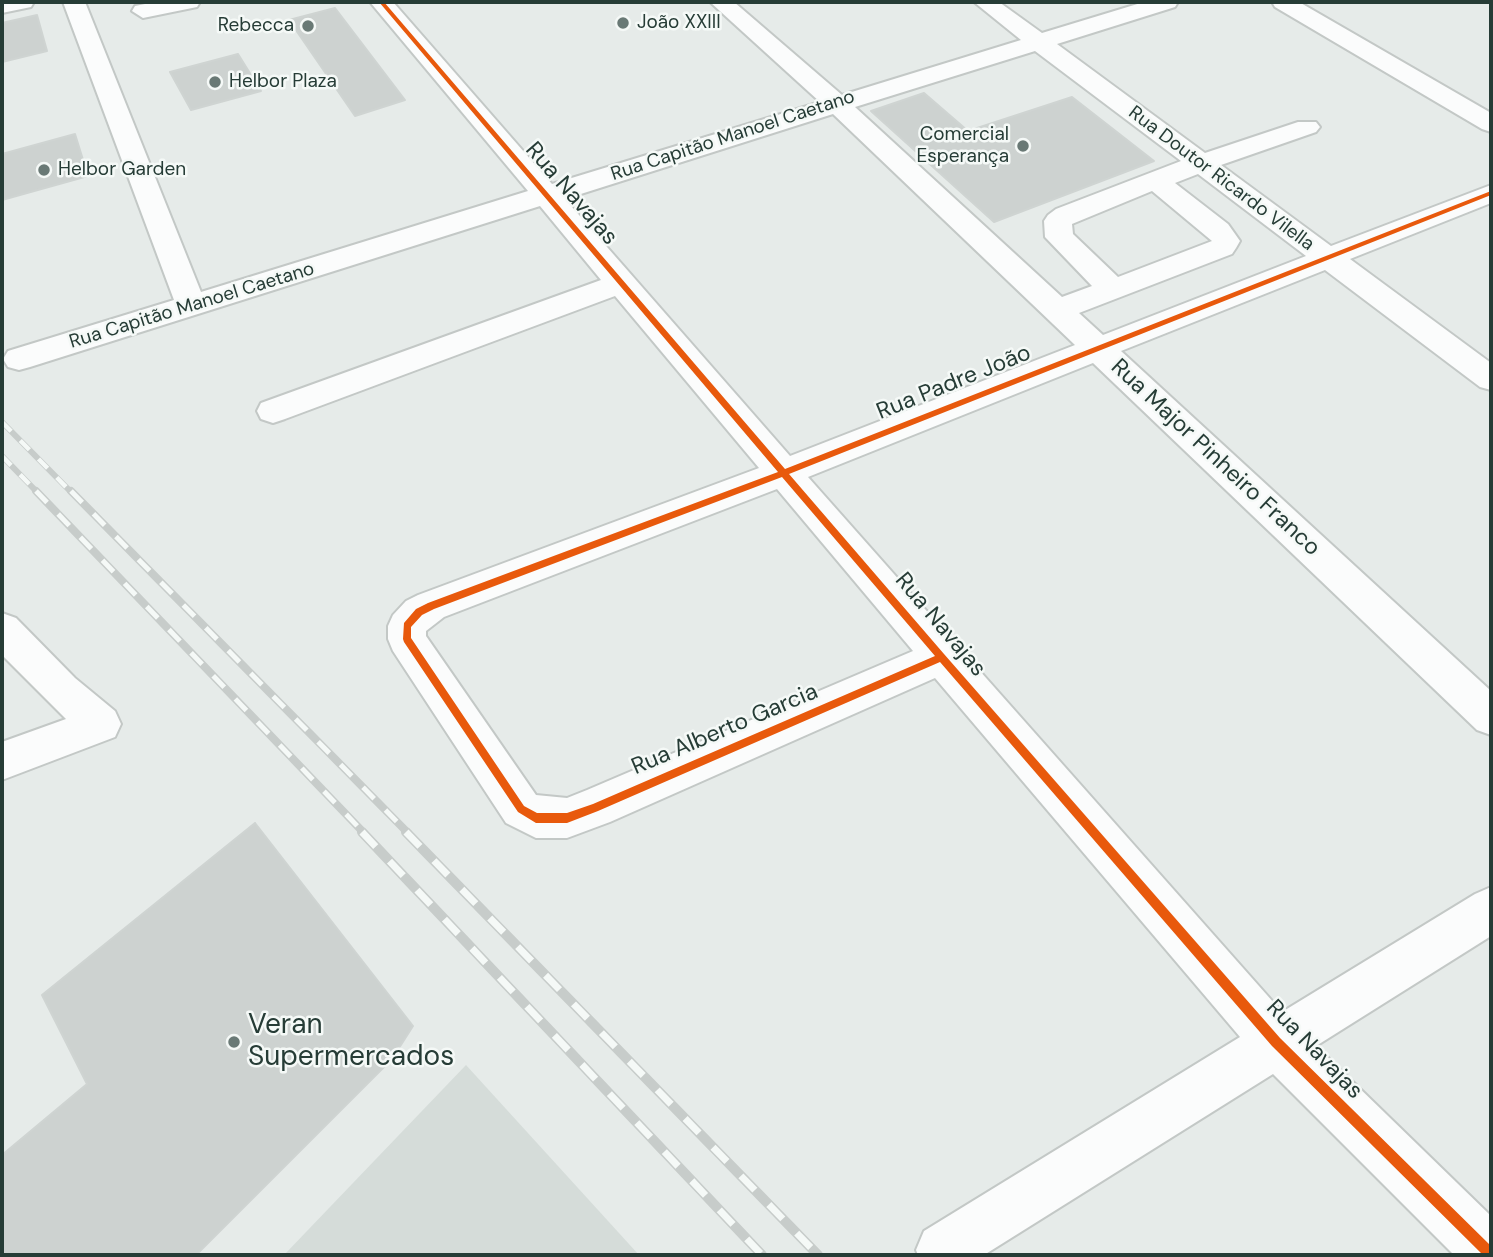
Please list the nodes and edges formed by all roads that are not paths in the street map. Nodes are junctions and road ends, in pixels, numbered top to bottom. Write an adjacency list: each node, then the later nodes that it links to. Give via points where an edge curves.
1 (23, 2): 9 (street)
2 (74, 2): 22 (street)
3 (189, 2): 10 (street)
4 (381, 2): 18 (street, Rua Navajas)
5 (721, 2): 12 (street, Rua Major Pinheiro Franco)
6 (985, 2): 11 (street, Rua Doutor Ricardo Vilella)
7 (1167, 2): 11 (street, Rua Capitão Manoel Caetano)
8 (1283, 2): 13 (street)
9 (2, 6)
10 (143, 11)
11 (1036, 41): 12 (street, Rua Capitão Manoel Caetano); 15 (street, Rua Doutor Ricardo Vilella)
12 (836, 103): 18 (street, Rua Capitão Manoel Caetano); 23 (street, Rua Major Pinheiro Franco)
13 (1491, 124)
14 (1307, 127): 15 (street)
15 (1201, 163): 16 (street); 19 (street, Rua Doutor Ricardo Vilella)
16 (1157, 182): 21 (street, via 1058,221 1059,237); 21 (street, via 1218,230 1226,242 1222,248)
17 (1491, 193): 19 (street, Rua Padre João)
18 (547, 195): 20 (street, Rua Navajas); 22 (street, Rua Capitão Manoel Caetano)
19 (1326, 258): 24 (street, Rua Padre João); 26 (street, Rua Doutor Ricardo Vilella)
20 (621, 283): 27 (street); 28 (street, Rua Navajas)
21 (1114, 289): 23 (street)
22 (191, 306): 25 (street, Rua Capitão Manoel Caetano)
23 (1057, 310): 24 (street, Rua Major Pinheiro Franco)
24 (1096, 347): 28 (street, Rua Padre João); 31 (street, Rua Major Pinheiro Franco)
25 (19, 359)
26 (1491, 379)
27 (274, 411)
28 (786, 472): 30 (street, Rua Navajas); 33 (street, Rua Padre João, via 431,606 413,617 407,639)
29 (2, 629): 32 (street, via 101,724)
30 (942, 657): 33 (street, Rua Alberto Garcia, via 595,808 557,818 536,818); 35 (street, Rua Navajas)
31 (1491, 718)
32 (2, 761)
33 (521, 810)
34 (1491, 910): 35 (street)
35 (1276, 1042): 36 (street); 37 (street, Rua Navajas)
36 (943, 1250)
37 (1491, 1254)

